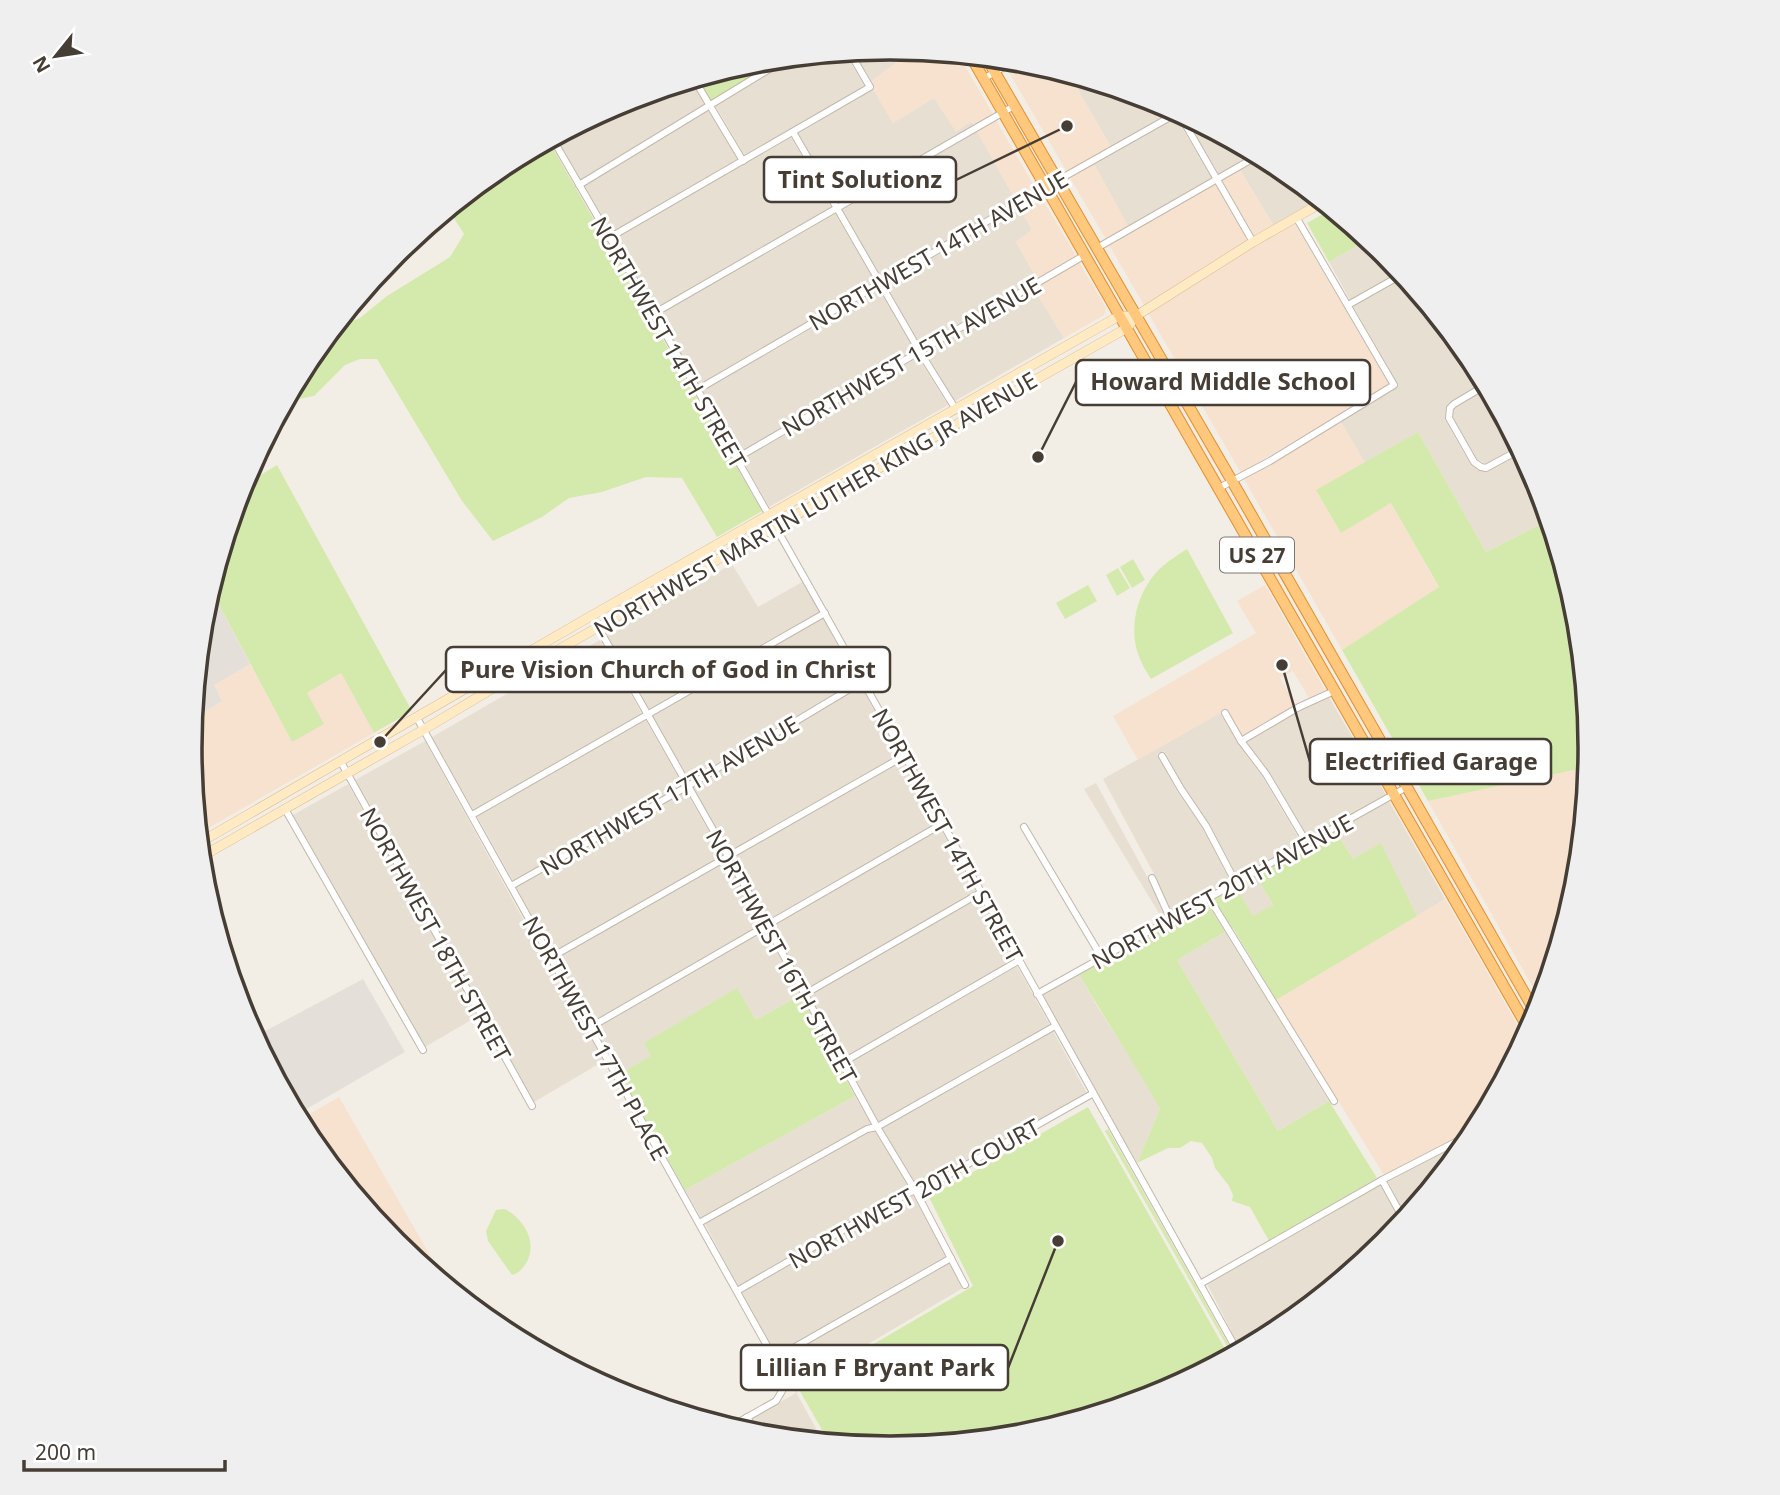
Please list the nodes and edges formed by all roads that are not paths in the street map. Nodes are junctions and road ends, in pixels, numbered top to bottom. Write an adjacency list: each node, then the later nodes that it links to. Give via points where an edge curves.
1 (855, 61): 14 (street, via 870,87)
2 (975, 65): 7 (highway, US 27)
3 (992, 67): 6 (highway, US 27)
4 (1001, 69): 6 (street)
5 (765, 71): 9 (street)
6 (995, 72): 7 (street); 10 (highway, US 27)
7 (983, 79): 11 (highway, US 27)
8 (699, 87): 9 (street)
9 (710, 104): 16 (street); 20 (street)
10 (1014, 106): 11 (street); 19 (highway, US 27)
11 (1003, 112): 21 (highway, US 27); 23 (street)
12 (1167, 118): 19 (street, NORTHWEST 14TH AVENUE)
13 (1187, 127): 18 (street)
14 (793, 132): 16 (street); 23 (street)
15 (557, 146): 20 (street, NORTHWEST 14TH STREET)
16 (743, 161): 25 (street)
17 (1249, 161): 18 (street)
18 (1217, 179): 26 (street); 27 (street)
19 (1058, 181): 21 (street, NORTHWEST 14TH AVENUE); 27 (highway, US 27)
20 (579, 185): 25 (street, NORTHWEST 14TH STREET)
21 (1046, 187): 28 (highway, US 27); 30 (street, NORTHWEST 14TH AVENUE)
22 (1315, 207): 24 (main road, NORTHWEST MARTIN LUTHER KING JR AVENUE)
23 (836, 208): 30 (street); 32 (street)
24 (1296, 218): 26 (main road, NORTHWEST MARTIN LUTHER KING JR AVENUE); 31 (street)
25 (609, 238): 32 (street, NORTHWEST 14TH STREET)
26 (1254, 242): 34 (main road, NORTHWEST MARTIN LUTHER KING JR AVENUE)
27 (1097, 248): 34 (highway, US 27)
28 (1085, 255): 33 (highway, US 27); 36 (street, NORTHWEST 15TH AVENUE)
29 (1393, 279): 31 (street)
30 (881, 284): 36 (street); 37 (street, NORTHWEST 14TH AVENUE)
31 (1348, 305): 42 (street, via 1394,385)
32 (653, 314): 37 (street, NORTHWEST 14TH STREET)
33 (1119, 316): 34 (main road, NORTHWEST MARTIN LUTHER KING JR AVENUE); 35 (highway, US 27); 39 (main road, NORTHWEST MARTIN LUTHER KING JR AVENUE)
34 (1136, 316): 35 (main road, NORTHWEST MARTIN LUTHER KING JR AVENUE); 42 (highway, US 27)
35 (1127, 328): 43 (highway, US 27); 45 (main road, NORTHWEST MARTIN LUTHER KING JR AVENUE)
36 (920, 352): 39 (street); 41 (street, NORTHWEST 15TH AVENUE)
37 (697, 390): 41 (street, NORTHWEST 14TH STREET)
38 (1477, 390): 40 (street, via 1454,404 1449,418 1481,467)
39 (955, 408): 44 (main road, NORTHWEST MARTIN LUTHER KING JR AVENUE)
40 (1512, 454)
41 (737, 458): 44 (street, NORTHWEST 14TH STREET)
42 (1232, 481): 43 (street); 48 (highway, US 27)
43 (1219, 488): 49 (highway, US 27)
44 (769, 516): 45 (street, NORTHWEST 14TH STREET); 54 (main road, NORTHWEST MARTIN LUTHER KING JR AVENUE)
45 (775, 527): 46 (street, NORTHWEST 14TH STREET); 47 (main road, NORTHWEST MARTIN LUTHER KING JR AVENUE)
46 (825, 614): 50 (street, NORTHWEST 14TH STREET); 53 (street)
47 (598, 627): 53 (street, NORTHWEST 16TH STREET); 55 (main road, NORTHWEST MARTIN LUTHER KING JR AVENUE)
48 (1329, 651): 49 (highway); 62 (highway, US 27)
49 (1317, 658): 51 (highway, US 27)
50 (863, 681): 57 (street, NORTHWEST 14TH STREET); 61 (street, NORTHWEST 17TH AVENUE)
51 (1335, 690): 56 (street); 63 (highway, US 27)
52 (1225, 713): 56 (street)
53 (647, 715): 61 (street, NORTHWEST 16TH STREET); 65 (street)
54 (416, 718): 55 (street, NORTHWEST 17TH PLACE); 59 (main road, NORTHWEST MARTIN LUTHER KING JR AVENUE)
55 (423, 730): 60 (main road, NORTHWEST MARTIN LUTHER KING JR AVENUE); 65 (street, NORTHWEST 17TH PLACE)
56 (1241, 741): 69 (street)
57 (904, 756): 66 (street, NORTHWEST 14TH STREET); 71 (street)
58 (1162, 756): 73 (street)
59 (341, 762): 60 (street, NORTHWEST 18TH STREET); 68 (main road, NORTHWEST MARTIN LUTHER KING JR AVENUE)
60 (347, 773): 64 (main road, NORTHWEST MARTIN LUTHER KING JR AVENUE); 94 (street, NORTHWEST 18TH STREET)
61 (688, 786): 71 (street, NORTHWEST 16TH STREET); 74 (street, NORTHWEST 17TH AVENUE)
62 (1407, 787): 63 (street, NORTHWEST 20TH AVENUE); 80 (highway, US 27)
63 (1395, 794): 69 (street, NORTHWEST 20TH AVENUE); 79 (highway, US 27)
64 (285, 809): 70 (main road, NORTHWEST MARTIN LUTHER KING JR AVENUE); 90 (street)
65 (472, 815): 74 (street, NORTHWEST 17TH PLACE)
66 (942, 824): 75 (street, NORTHWEST 14TH STREET); 78 (street)
67 (1024, 827): 82 (street)
68 (208, 839)
69 (1307, 843): 73 (street, NORTHWEST 20TH AVENUE)
70 (210, 852)
71 (728, 857): 78 (street, NORTHWEST 16TH STREET); 81 (street)
72 (1152, 878): 77 (street)
73 (1236, 883): 76 (street, NORTHWEST 20TH AVENUE)
74 (511, 886): 81 (street, NORTHWEST 17TH PLACE)
75 (980, 893): 83 (street, NORTHWEST 14TH STREET); 84 (street)
76 (1209, 898): 77 (street, NORTHWEST 20TH AVENUE); 93 (street)
77 (1171, 920): 82 (street, NORTHWEST 20TH AVENUE)
78 (767, 925): 84 (street, NORTHWEST 16TH STREET); 89 (street)
79 (1480, 943): 80 (highway); 87 (highway, US 27)
80 (1502, 954): 86 (highway, US 27)
81 (550, 958): 89 (street, NORTHWEST 17TH PLACE)
82 (1102, 958): 85 (street, NORTHWEST 20TH AVENUE)
83 (1018, 961): 85 (street, NORTHWEST 14TH STREET); 91 (street)
84 (804, 994): 91 (street, NORTHWEST 16TH STREET)
85 (1037, 994): 88 (street, NORTHWEST 14TH STREET)
86 (1529, 1002)
87 (1523, 1019)
88 (1055, 1026): 92 (street, NORTHWEST 14TH STREET); 95 (street)
89 (589, 1028): 100 (street, NORTHWEST 17TH PLACE)
90 (423, 1050)
91 (842, 1063): 95 (street, NORTHWEST 16TH STREET)
92 (1092, 1094): 98 (street, NORTHWEST 20TH COURT); 102 (street, NORTHWEST 14TH STREET)
93 (1334, 1101)
94 (532, 1106)
95 (877, 1127): 98 (street, NORTHWEST 16TH STREET); 100 (street)
96 (1452, 1144): 97 (street)
97 (1382, 1180): 99 (street); 102 (street)
98 (915, 1190): 101 (street, NORTHWEST 16TH STREET); 104 (street, NORTHWEST 20TH COURT)
99 (1399, 1210)
100 (699, 1223): 104 (street, NORTHWEST 17TH PLACE)
101 (951, 1258): 103 (street, NORTHWEST 16TH STREET); 106 (street)
102 (1200, 1284): 105 (street, NORTHWEST 14TH STREET)
103 (965, 1285)
104 (737, 1291): 106 (street, NORTHWEST 17TH PLACE)
105 (1233, 1343)
106 (774, 1359): 107 (street, NORTHWEST 17TH PLACE, via 785,1378 782,1391 776,1401)
107 (747, 1418)

